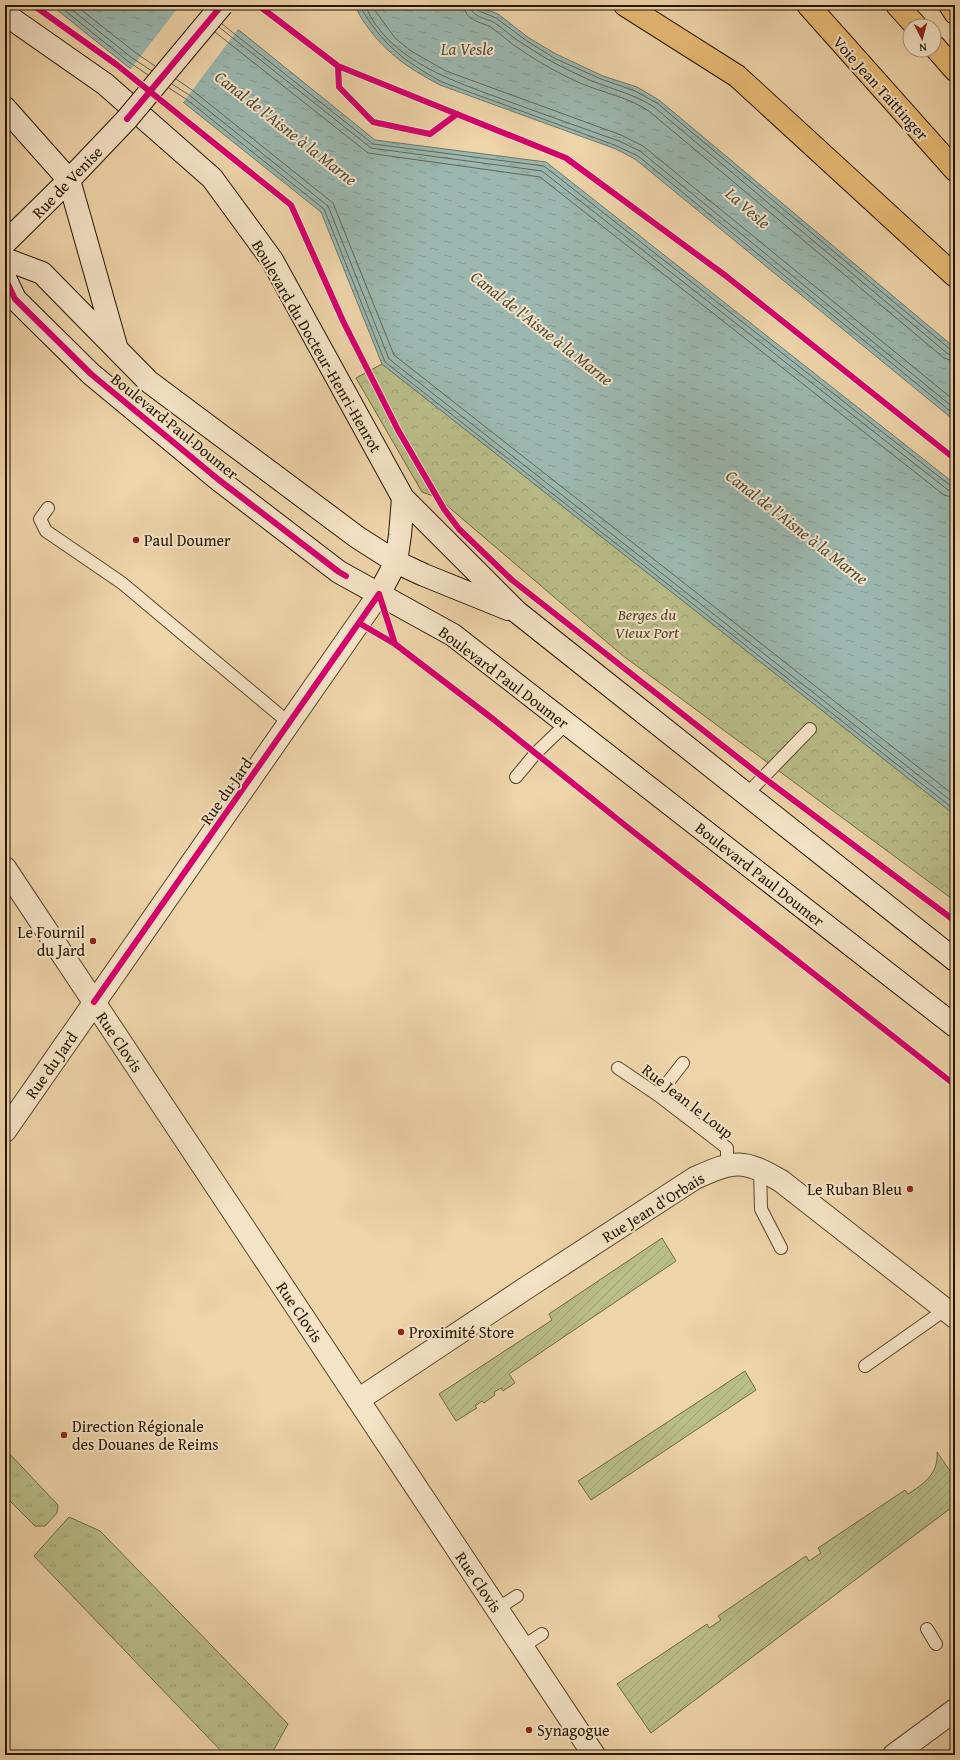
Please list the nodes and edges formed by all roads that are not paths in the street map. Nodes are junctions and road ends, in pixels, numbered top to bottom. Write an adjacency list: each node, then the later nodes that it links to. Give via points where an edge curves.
1 (222, 5): 13 (main road, Rue de Venise, bridge, via 127,119)
2 (625, 5): 17 (highway, via 737,76)
3 (808, 5): 12 (highway, Voie Jean Taittinger)
4 (897, 5): 8 (highway)
5 (950, 5): 6 (highway)
6 (955, 13)
7 (5, 14): 20 (main road, Boulevard du Docteur-Henri-Henrot, via 105,84 212,178 272,260)
8 (909, 18)
9 (942, 55): 10 (highway)
10 (955, 70)
11 (5, 108): 13 (main road)
12 (955, 170)
13 (70, 180): 14 (main road, Rue de Venise); 19 (main road, Boulevard Paul Doumer)
14 (14, 222): 15 (main road, Rue de Venise)
15 (5, 243)
16 (5, 259): 19 (main road, Boulevard Paul Doumer, via 42,273)
17 (955, 276)
18 (5, 278): 23 (main road, Boulevard Paul Doumer, via 15,298 91,374 219,480 326,563)
19 (116, 348): 22 (main road, Boulevard Paul Doumer, via 148,381 357,537)
20 (403, 498): 22 (main road, Rue du Jard); 24 (main road)
21 (48, 508): 25 (lane, via 40,519 46,531 122,583)
22 (396, 562): 23 (main road, Rue du Jard); 24 (main road, Boulevard Paul Doumer)
23 (379, 594): 25 (main road, Rue du Jard); 26 (main road, Boulevard Paul Doumer, via 453,635)
24 (517, 612): 29 (main road)
25 (289, 723): 32 (main road, Rue du Jard)
26 (566, 724): 28 (lane); 33 (main road, Boulevard Paul Doumer)
27 (810, 728): 29 (lane)
28 (516, 777)
29 (747, 794): 31 (main road)
30 (5, 868): 32 (main road, Rue Clovis)
31 (955, 960)
32 (94, 1002): 37 (main road, Rue du Jard); 43 (main road, Rue Clovis)
33 (955, 1026)
34 (683, 1063): 36 (lane)
35 (618, 1068): 36 (lane, Rue Jean le Loup)
36 (658, 1094): 38 (lane, Rue Jean le Loup, via 727,1148)
37 (5, 1131)
38 (727, 1166): 39 (main road, Rue Jean d'Orbais, via 745,1164); 43 (main road, Rue Jean d'Orbais, via 720,1166 695,1178)
39 (760, 1169): 40 (lane, via 761,1209); 41 (main road, Rue Jean d'Orbais, via 781,1181)
40 (781, 1248)
41 (950, 1313): 42 (lane, Rue Jean d'Orbais)
42 (865, 1366)
43 (358, 1400): 45 (main road, Rue Clovis)
44 (517, 1596): 45 (lane)
45 (497, 1609): 49 (main road, Rue Clovis)
46 (927, 1629): 48 (lane)
47 (542, 1634): 49 (lane)
48 (936, 1644)
49 (522, 1647): 51 (main road, Rue Clovis)
50 (955, 1710): 52 (main road)
51 (594, 1755)
52 (894, 1755)

